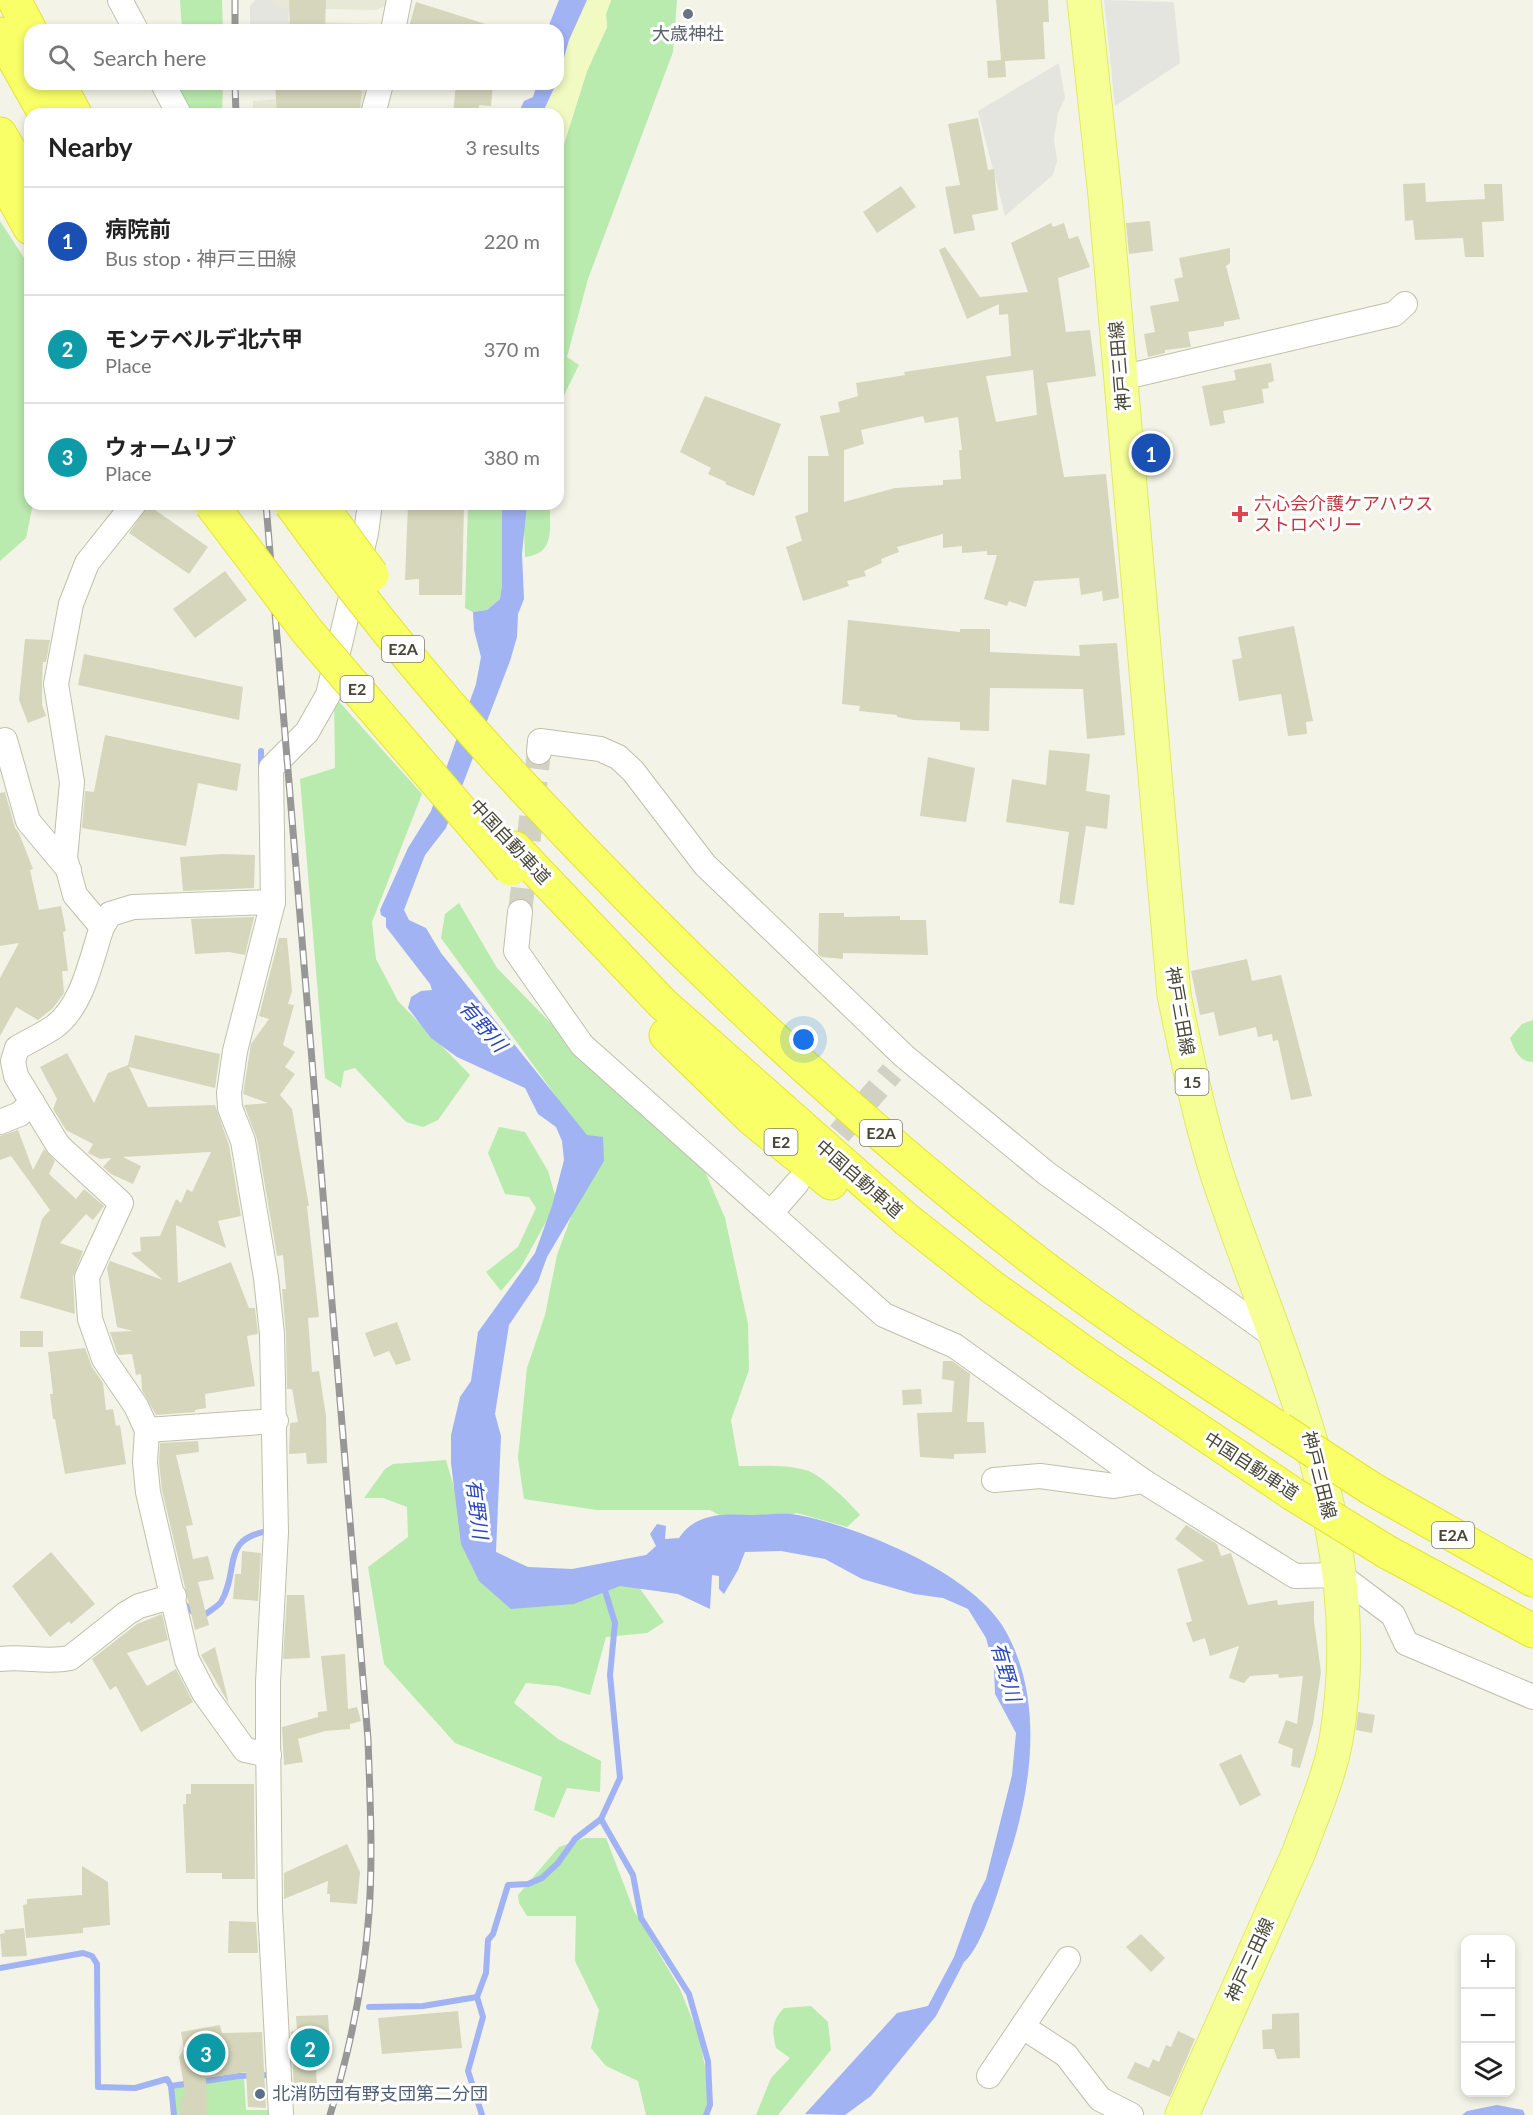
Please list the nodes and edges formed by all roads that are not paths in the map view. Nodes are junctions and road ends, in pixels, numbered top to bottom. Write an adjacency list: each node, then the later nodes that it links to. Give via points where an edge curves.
1 (14, 0): 5 (highway)
2 (120, 0): 6 (street)
3 (399, 0): 7 (street)
4 (1084, 0): 23 (main road, 神戸三田線 / 15)
5 (27, 24)
6 (133, 24)
7 (394, 24)
8 (0, 34): 9 (highway)
9 (24, 77)
10 (32, 90): 14 (highway)
11 (62, 90): 15 (highway)
12 (166, 90): 16 (street)
13 (379, 90): 17 (street)
14 (42, 108)
15 (72, 108)
16 (176, 108)
17 (375, 108)
18 (0, 134): 20 (highway)
19 (0, 174): 21 (highway)
20 (24, 175)
21 (24, 217)
22 (1405, 304): 23 (street, via 1394,314)
23 (1121, 378): 41 (main road, 神戸三田線 / 15, via 1174,995 1207,1140)
24 (129, 510): 33 (street, via 87,563 69,614 56,684 72,782 65,858)
25 (216, 510): 32 (highway, E2, bridge, via 307,631)
26 (239, 510): 32 (highway, 中国自動車道 / E2A, via 305,600)
27 (296, 510): 31 (highway, E2A, bridge, via 467,727)
28 (324, 510): 31 (highway, bridge, via 372,575)
29 (369, 510): 34 (street, via 328,695 307,732 271,768)
30 (5, 740): 33 (street, via 28,821)
31 (529, 768): 41 (street, via 540,741 600,748 618,757 705,865 898,1064); 46 (highway, E2A, bridge, via 590,859 735,1005 941,1186 1125,1324)
32 (513, 859): 51 (highway, 中国自動車道 / E2A, bridge, via 663,1004 812,1138 992,1287 1293,1494 1387,1552)
33 (69, 870): 36 (street, via 75,895)
34 (273, 902): 36 (street, via 133,907 110,914); 42 (street, via 235,1051 229,1093 230,1108 243,1142 266,1278)
35 (520, 912): 40 (street, via 516,951 582,1046)
36 (102, 927): 37 (street, via 82,987 71,1007 56,1026 18,1048 13,1061 16,1076)
37 (32, 1102): 38 (street); 43 (street, via 58,1145 121,1203 87,1277 90,1319 104,1359 136,1406)
38 (0, 1122)
39 (797, 1183): 40 (street)
40 (771, 1213): 45 (street, via 884,1315 956,1346)
41 (1275, 1337): 48 (main road, 神戸三田線 / 15, via 1320,1470)
42 (276, 1421): 43 (street); 54 (street)
43 (147, 1430): 50 (street, via 148,1492)
44 (994, 1480): 45 (street, via 1040,1476 1114,1486)
45 (1143, 1481): 48 (street, via 1294,1576)
46 (1372, 1489): 47 (highway); 49 (highway, E2A)
47 (1533, 1553)
48 (1340, 1575): 53 (street, via 1393,1615 1406,1643); 60 (main road, 神戸三田線 / 15, via 1344,1659 1335,1742 1299,1852)
49 (1533, 1580)
50 (174, 1596): 52 (street, via 128,1613 70,1658); 54 (street, via 187,1660 204,1693 245,1750)
51 (1533, 1631)
52 (0, 1659)
53 (1533, 1697)
54 (269, 1755): 58 (street, via 270,1910)
55 (1068, 1959): 56 (street)
56 (1023, 2026): 57 (street); 59 (street, via 1066,2055 1100,2099)
57 (989, 2076)
58 (281, 2115)
59 (1131, 2115)
60 (1182, 2115)

